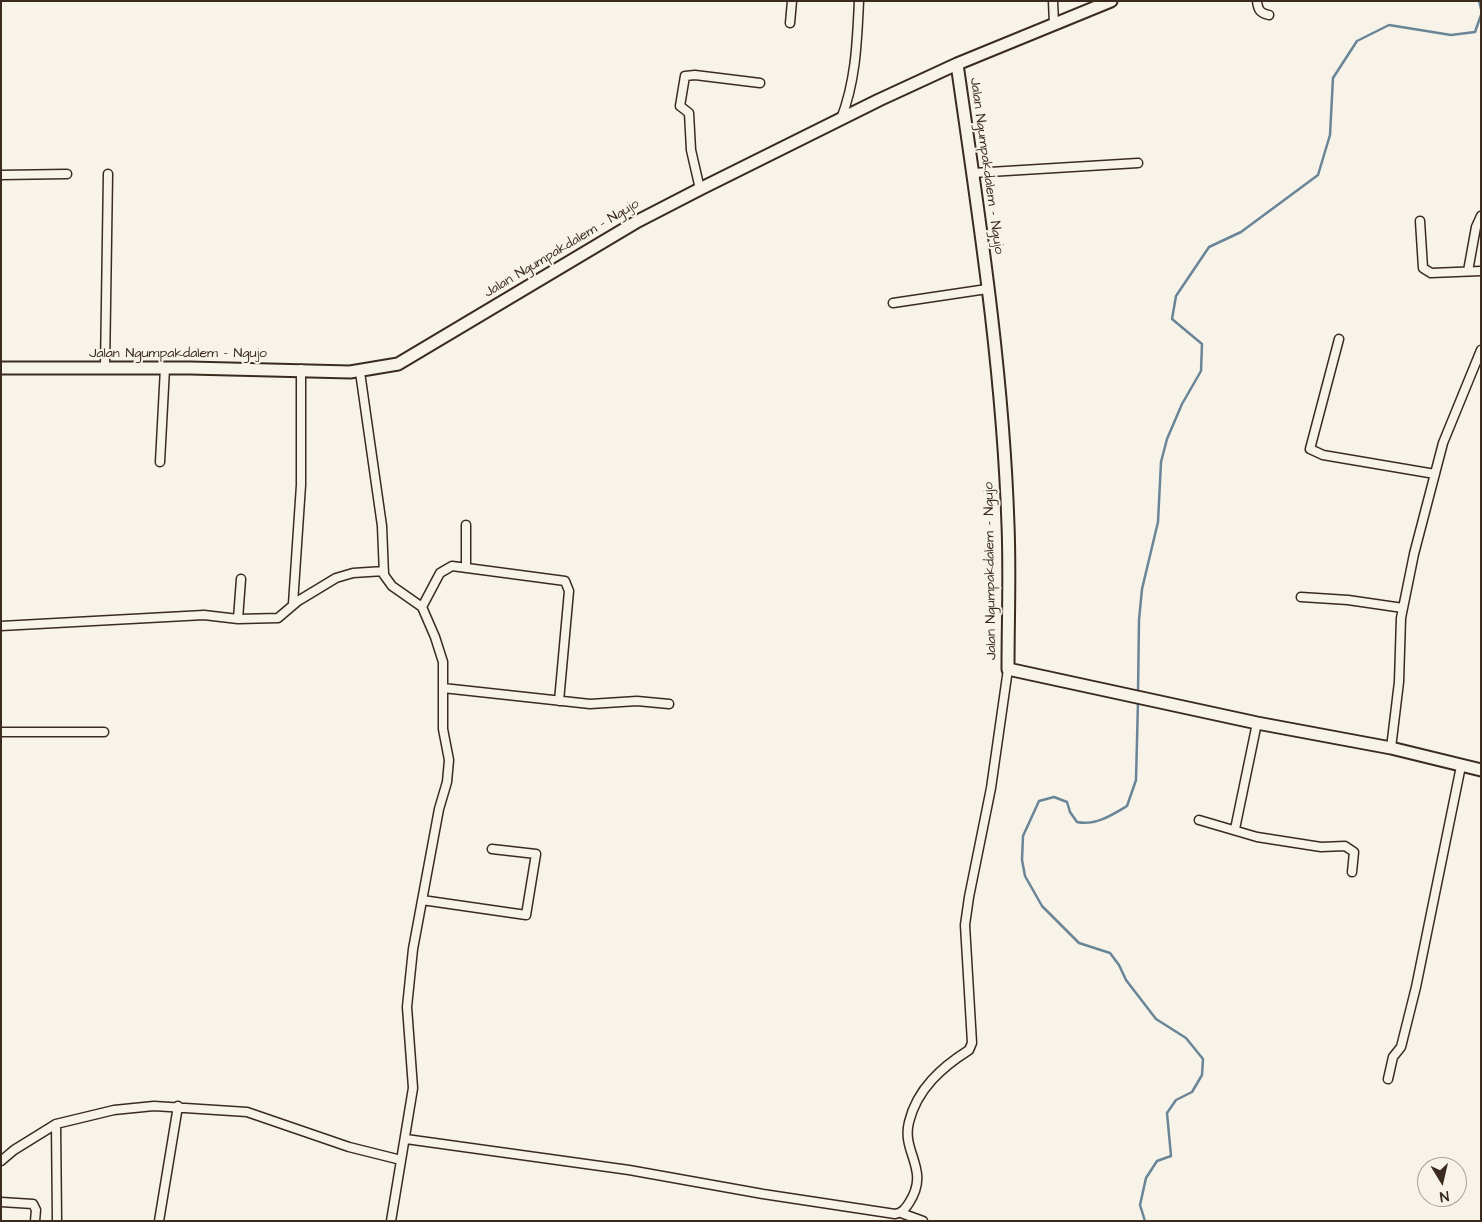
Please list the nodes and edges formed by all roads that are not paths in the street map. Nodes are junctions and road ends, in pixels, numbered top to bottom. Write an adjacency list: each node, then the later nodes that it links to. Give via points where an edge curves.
1 (792, 1): 8 (street)
2 (859, 1): 12 (street, via 855,73)
3 (1053, 1): 9 (street)
4 (1111, 1): 6 (street)
5 (1256, 1): 7 (street, via 1258,10)
6 (1099, 4): 9 (street)
7 (1269, 15)
8 (790, 23)
9 (1054, 24): 10 (street)
10 (957, 64): 12 (street, Jalan Ngumpakdalem - Ngujo); 16 (street, Jalan Ngumpakdalem - Ngujo)
11 (760, 82): 18 (street, via 685,76 680,106 689,113 692,158)
12 (841, 119): 18 (street, Jalan Ngumpakdalem - Ngujo)
13 (1138, 163): 16 (street)
14 (68, 174): 17 (street)
15 (108, 174): 28 (street)
16 (973, 174): 23 (street, Jalan Ngumpakdalem - Ngujo)
17 (1, 175)
18 (700, 189): 31 (street, Jalan Ngumpakdalem - Ngujo, via 638,221 408,359)
19 (1481, 216): 21 (street)
20 (1420, 221): 21 (street, via 1423,268 1431,273)
21 (1468, 271): 22 (street)
22 (1481, 271)
23 (987, 289): 24 (street); 44 (street, Jalan Ngumpakdalem - Ngujo, via 1008,525)
24 (893, 302)
25 (1339, 339): 33 (street, via 1310,449 1323,455)
26 (1481, 350): 33 (street)
27 (1, 368): 28 (street, Jalan Ngumpakdalem - Ngujo)
28 (105, 368): 29 (street, Jalan Ngumpakdalem - Ngujo)
29 (165, 368): 30 (street, Jalan Ngumpakdalem - Ngujo); 32 (street)
30 (302, 369): 31 (street, Jalan Ngumpakdalem - Ngujo); 39 (street, via 301,494)
31 (360, 372): 36 (street, via 382,526)
32 (160, 462)
33 (1435, 474): 41 (street)
34 (466, 525): 35 (street)
35 (466, 568): 40 (street, via 445,568); 46 (street, via 559,580 568,585)
36 (384, 571): 39 (street, via 346,574); 40 (street, via 392,586)
37 (241, 579): 42 (street)
38 (1301, 597): 41 (street)
39 (293, 604): 42 (street, via 278,618)
40 (422, 607): 45 (street, via 443,662)
41 (1403, 608): 51 (street)
42 (238, 619): 43 (street, via 204,615)
43 (1, 626)
44 (1008, 669): 48 (street, Jalan Ngumpakdalem - Ngujo); 66 (street, via 991,788 965,925 972,1043 969,1050 940,1071 912,1111 907,1129 918,1178 913,1197)
45 (443, 688): 46 (street); 58 (street, via 443,728 449,770)
46 (559, 701): 47 (street)
47 (669, 704)
48 (1257, 723): 51 (street, Jalan Ngumpakdalem - Ngujo); 55 (street)
49 (1, 732): 50 (street)
50 (104, 732)
51 (1391, 748): 52 (street, Jalan Ngumpakdalem - Ngujo)
52 (1461, 766): 53 (street, Jalan Ngumpakdalem - Ngujo); 59 (street, via 1416,987 1401,1047 1393,1057)
53 (1481, 770)
54 (1199, 820): 55 (street)
55 (1236, 829): 57 (street, via 1257,837 1312,846 1345,846 1354,852)
56 (492, 849): 58 (street, via 536,854 526,915)
57 (1352, 872)
58 (422, 900): 62 (street, via 407,1007 413,1088)
59 (1388, 1080)
60 (178, 1106): 61 (street, via 114,1110); 63 (street, via 247,1112 348,1147); 69 (street)
61 (56, 1124): 64 (street); 68 (street)
62 (406, 1139): 63 (street); 66 (street)
63 (401, 1160): 70 (street)
64 (1, 1161)
65 (1, 1202): 67 (street, via 33,1204)
66 (901, 1213): 71 (street)
67 (35, 1221)
68 (57, 1221)
69 (159, 1221)
70 (391, 1221)
71 (922, 1221)

